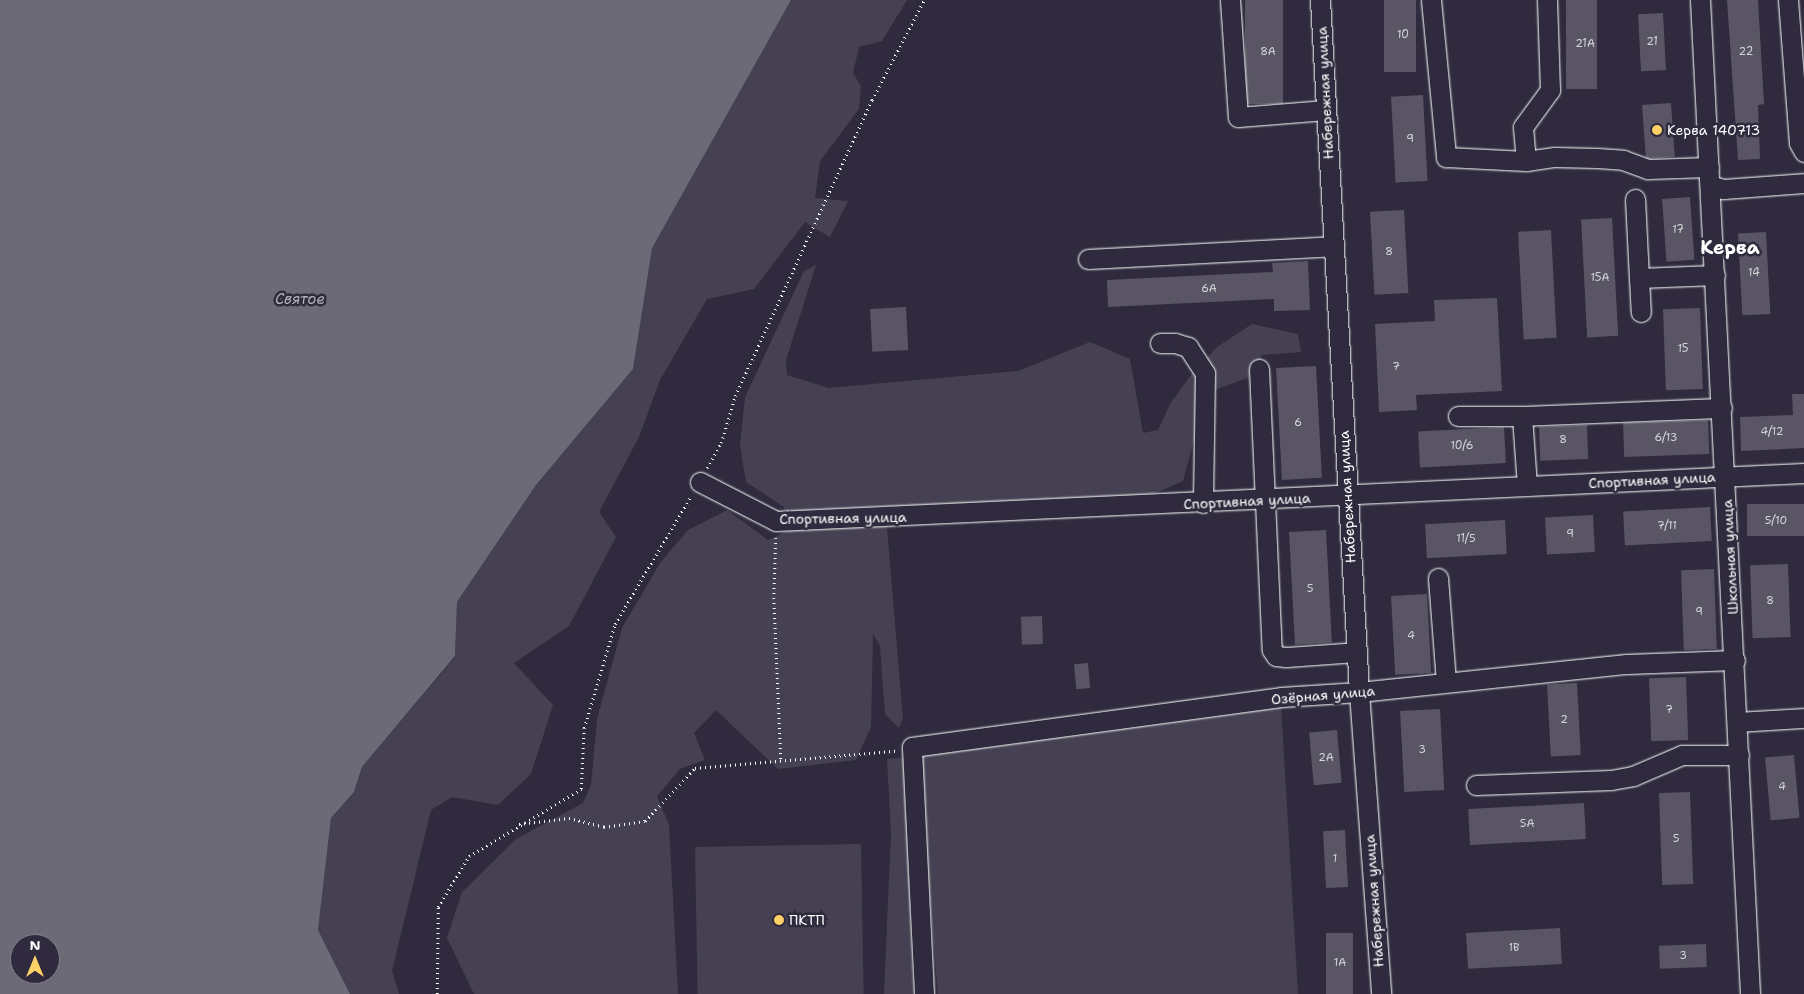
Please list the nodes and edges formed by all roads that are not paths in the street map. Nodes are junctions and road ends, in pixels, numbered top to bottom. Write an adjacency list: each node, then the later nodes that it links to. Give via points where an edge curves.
1 (1230, 0): 7 (street, via 1238,117)
2 (1320, 0): 7 (street, Набережная улица)
3 (1431, 0): 9 (street, via 1446,157)
4 (1547, 0): 9 (street, via 1550,90 1523,128)
5 (1700, 0): 10 (street, Школьная улица)
6 (1788, 0): 8 (street, via 1798,143)
7 (1326, 110): 13 (street, Набережная улица)
8 (1804, 152)
9 (1526, 161): 10 (street, via 1555,157 1623,160 1648,169)
10 (1710, 176): 11 (street, via 1723,189); 15 (street, Школьная улица)
11 (1804, 183)
12 (1635, 199): 16 (street)
13 (1334, 246): 14 (street); 27 (street, Набережная улица)
14 (1088, 259)
15 (1715, 275): 16 (street); 20 (street, Школьная улица)
16 (1639, 278): 17 (street)
17 (1641, 312)
18 (1160, 343): 29 (street, via 1188,347 1205,373)
19 (1259, 369): 28 (street)
20 (1722, 408): 22 (street); 24 (street, Школьная улица)
21 (1458, 416): 22 (street)
22 (1522, 416): 26 (street)
23 (1804, 473): 24 (street, Спортивная улица)
24 (1726, 476): 26 (street, Спортивная улица); 32 (street, Школьная улица)
25 (700, 482): 29 (street, Спортивная улица, via 776,521)
26 (1527, 486): 27 (street, Спортивная улица)
27 (1347, 496): 28 (street, Спортивная улица); 31 (street, Набережная улица)
28 (1265, 500): 29 (street, Спортивная улица); 31 (street, via 1272,650 1276,656 1286,657)
29 (1203, 503)
30 (1438, 578): 33 (street)
31 (1357, 652): 34 (street, Набережная улица)
32 (1735, 660): 33 (street, Озёрная улица, via 1627,664); 36 (street, Школьная улица)
33 (1446, 682): 34 (street, Озёрная улица)
34 (1359, 692): 39 (street, Озёрная улица, via 1281,697 912,747); 40 (street, Набережная улица)
35 (1804, 718): 36 (street)
36 (1738, 722): 37 (street, Школьная улица)
37 (1740, 755): 38 (street, via 1682,755 1633,776 1611,780); 41 (street, Школьная улица)
38 (1476, 784)
39 (924, 994)
40 (1381, 994)
41 (1750, 994)

